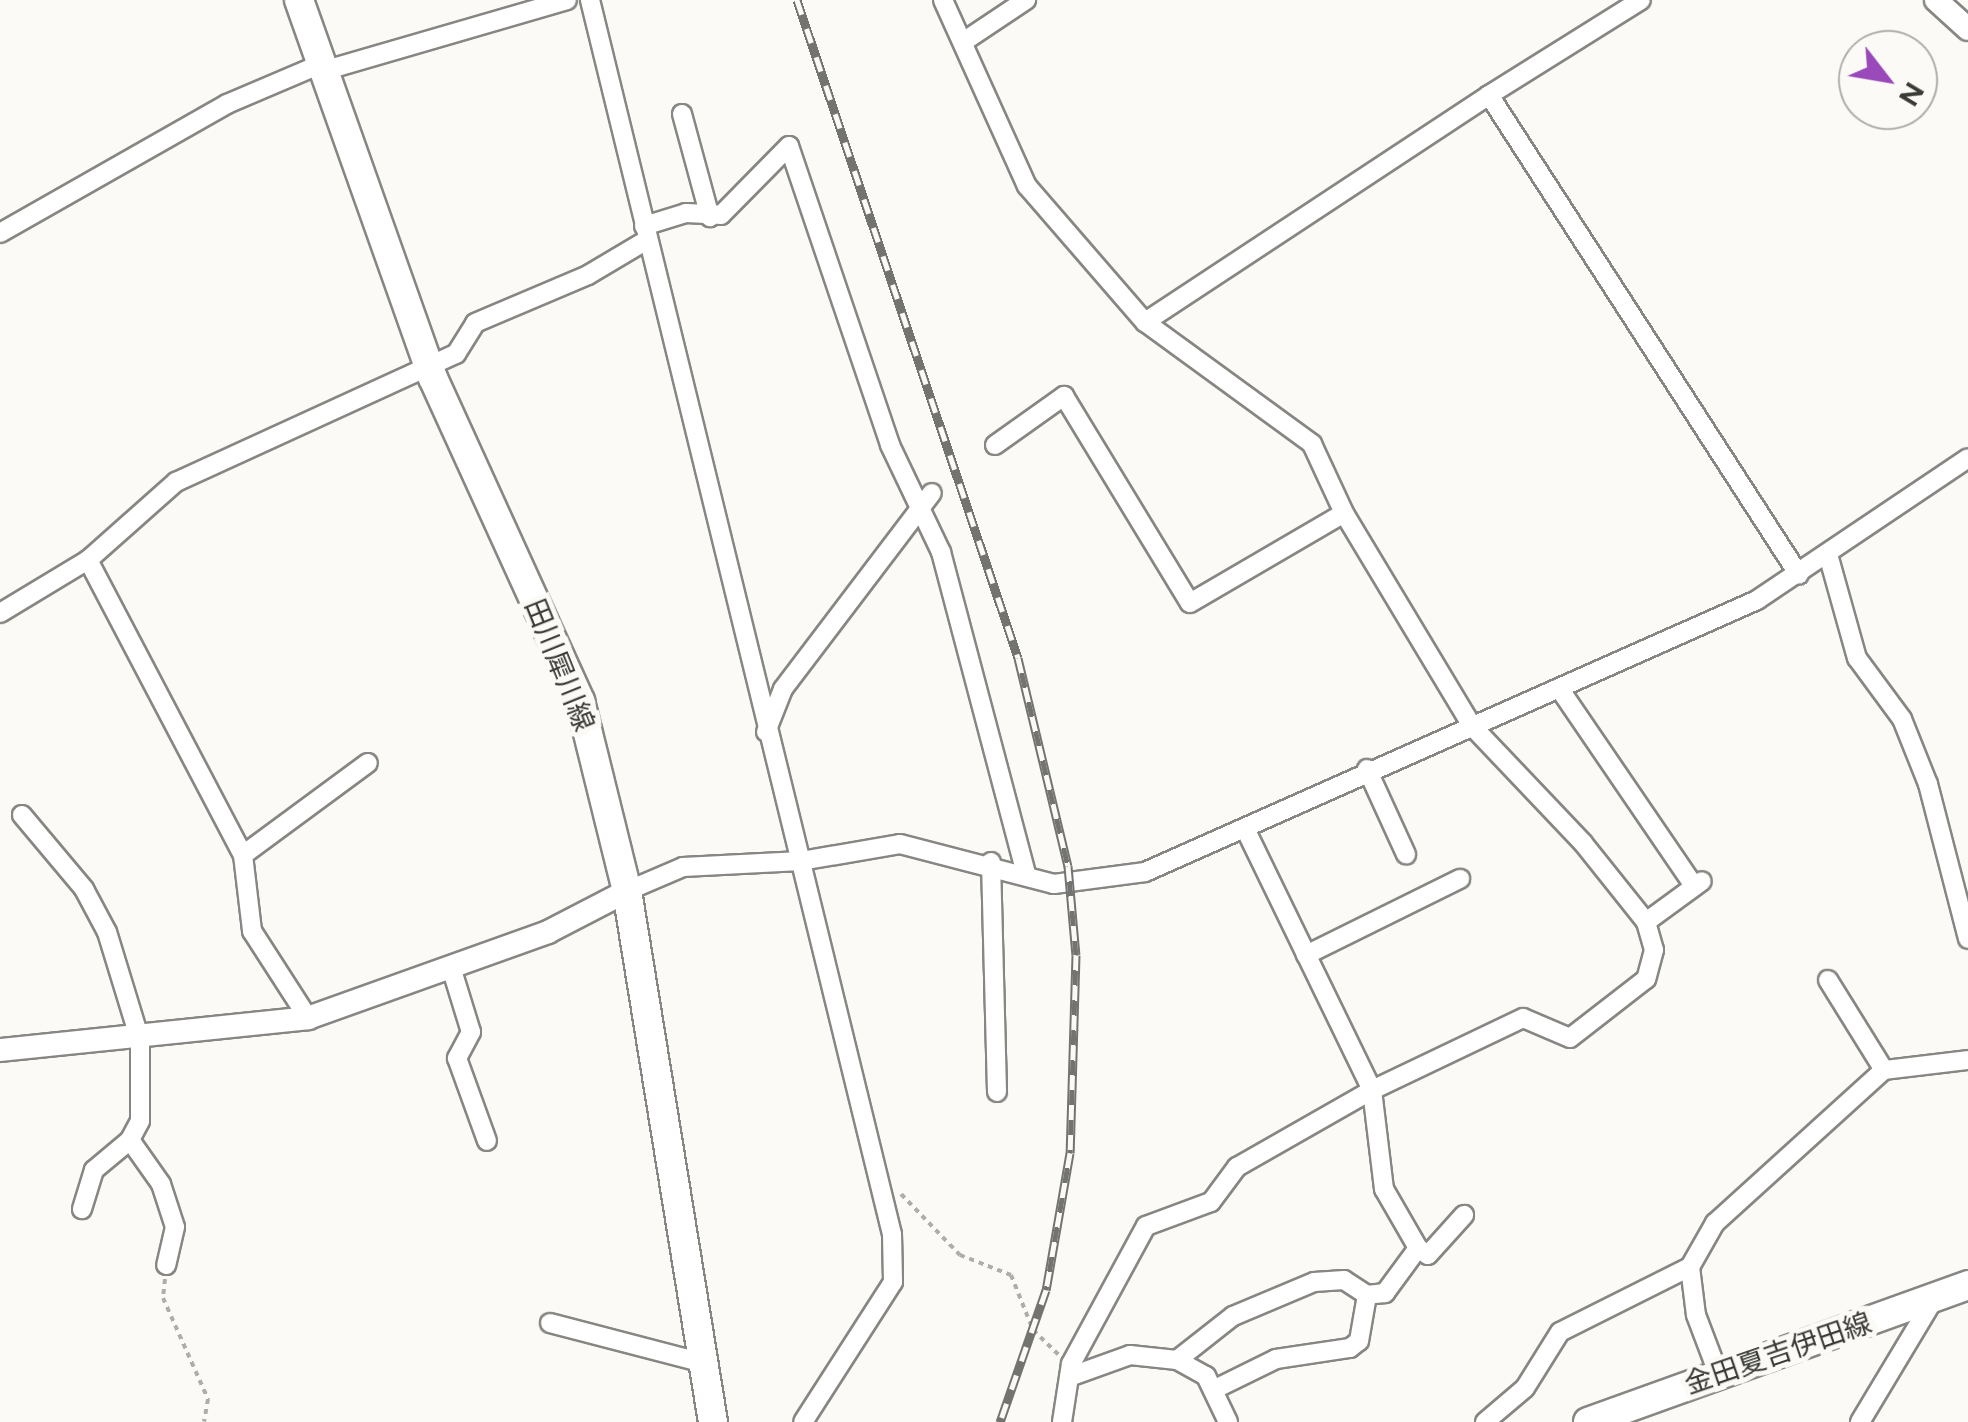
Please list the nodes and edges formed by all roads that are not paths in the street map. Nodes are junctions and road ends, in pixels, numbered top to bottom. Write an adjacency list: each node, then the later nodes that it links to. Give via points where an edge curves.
1 (299, 0): 10 (main road, 田川犀川線)
2 (567, 0): 10 (street)
3 (590, 0): 15 (street)
4 (943, 0): 9 (street)
5 (1026, 0): 9 (street)
6 (1641, 0): 11 (street)
7 (1936, 0): 8 (street)
8 (1968, 29)
9 (963, 42): 16 (street, via 1027,186)
10 (322, 67): 14 (street, via 227,104); 17 (main road, 田川犀川線)
11 (1489, 94): 16 (street); 24 (street)
12 (682, 114): 13 (street)
13 (710, 217): 15 (street, via 686,213); 20 (street, via 789,146 890,446)
14 (0, 232)
15 (645, 233): 17 (street, via 588,275 475,323 456,354); 28 (street)
16 (1145, 322): 21 (street, via 1312,444)
17 (428, 365): 23 (street, via 176,482); 39 (main road, 田川犀川線, via 580,701)
18 (995, 445): 21 (street, via 1064,396 1190,603)
19 (1968, 458): 22 (street)
20 (925, 499): 28 (street, via 782,689); 37 (street)
21 (1344, 513): 27 (street)
22 (1829, 558): 24 (street); 41 (street, via 1857,658 1902,719 1928,784)
23 (88, 560): 25 (street); 34 (street)
24 (1799, 576): 26 (street)
25 (0, 613)
26 (1559, 688): 27 (street); 40 (street, via 1698,883)
27 (1472, 726): 30 (street); 40 (street)
28 (766, 732): 35 (street)
29 (368, 763): 34 (street)
30 (1367, 770): 32 (street); 33 (street)
31 (22, 815): 46 (street, via 84,889 107,932)
32 (1245, 828): 37 (street, via 1145,872 1054,884); 42 (street)
33 (1406, 854)
34 (243, 855): 45 (street, via 252,930)
35 (801, 861): 36 (street, via 900,844); 39 (street, via 683,867); 69 (street, via 880,1182 893,1282)
36 (991, 862): 37 (street); 51 (street)
37 (1026, 874)
38 (1460, 879): 42 (street)
39 (628, 891): 43 (street, via 548,932); 64 (main road, 田川犀川線)
40 (1646, 922): 50 (street, via 1654,950 1646,978 1570,1038 1523,1018)
41 (1968, 939)
42 (1306, 955): 50 (street)
43 (451, 967): 45 (street); 53 (street, via 471,1032 457,1058)
44 (1828, 980): 49 (street)
45 (308, 1018): 46 (street)
46 (140, 1040): 47 (street); 52 (street, via 145,1100)
47 (0, 1050)
48 (1968, 1060): 49 (street)
49 (1884, 1070): 58 (street, via 1715,1224)
50 (1372, 1090): 56 (street, via 1384,1189); 65 (street, via 1236,1167 1211,1202 1146,1226)
51 (996, 1092)
52 (130, 1140): 54 (street, via 94,1170); 57 (street, via 161,1184 175,1228)
53 (487, 1141)
54 (82, 1209)
55 (1464, 1215): 56 (street, via 1428,1255)
56 (1418, 1248): 60 (street, via 1385,1293)
57 (166, 1265)
58 (1690, 1267): 66 (street, via 1696,1316); 72 (street, via 1560,1332 1525,1388)
59 (1968, 1284): 61 (main road, 金田夏吉伊田線)
60 (1367, 1295): 63 (street, via 1344,1280 1314,1282 1233,1316); 67 (street, via 1359,1341 1350,1348 1276,1358)
61 (1935, 1298): 66 (main road, 金田夏吉伊田線); 74 (street)
62 (550, 1322): 64 (street)
63 (1176, 1360): 65 (street, via 1130,1355); 67 (street)
64 (704, 1363): 68 (main road, 田川犀川線)
65 (1070, 1370): 70 (street)
66 (1718, 1373): 73 (main road, 金田夏吉伊田線)
67 (1213, 1390): 71 (street)
68 (713, 1422)
69 (803, 1422)
70 (1062, 1422)
71 (1228, 1422)
72 (1485, 1422)
73 (1588, 1422)
74 (1860, 1422)

